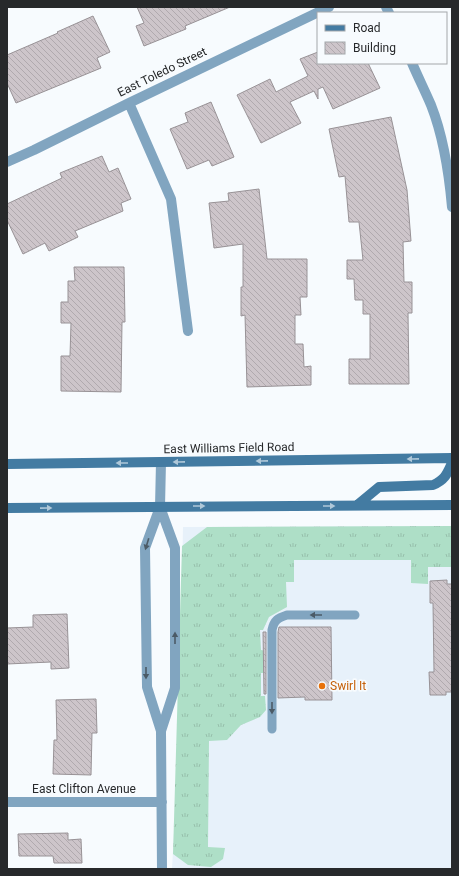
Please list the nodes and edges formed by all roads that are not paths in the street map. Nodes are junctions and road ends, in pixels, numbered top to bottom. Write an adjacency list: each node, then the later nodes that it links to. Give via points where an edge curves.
1 (329, 7): 2 (street, East Toledo Street)
2 (319, 12)
3 (317, 13): 5 (street, East Toledo Street)
4 (412, 64): 7 (street, via 432,106 442,141)
5 (129, 103): 6 (street, East Toledo Street); 8 (street, via 171,199)
6 (7, 162)
7 (452, 208)
8 (188, 331)
9 (452, 458): 10 (main road, East Williams Field Road, one-way to 10)
10 (161, 462): 12 (main road, East Williams Field Road, one-way to 12); 15 (street)
11 (452, 463): 14 (main road, via 441,482 433,485 379,488)
12 (7, 464)
13 (452, 505): 14 (main road)
14 (356, 506): 15 (main road, one-way to 14)
15 (160, 507): 16 (main road, one-way to 15); 19 (street, one-way to 19, via 146,548 146,556 147,687); 19 (street, one-way to 15, via 175,688 176,548)
16 (7, 508)
17 (355, 615): 18 (lane, one-way to 18, via 287,615 274,622)
18 (272, 729)
19 (161, 730): 21 (street)
20 (7, 802): 21 (street, East Clifton Avenue)
21 (162, 802): 22 (street)
22 (162, 869)

